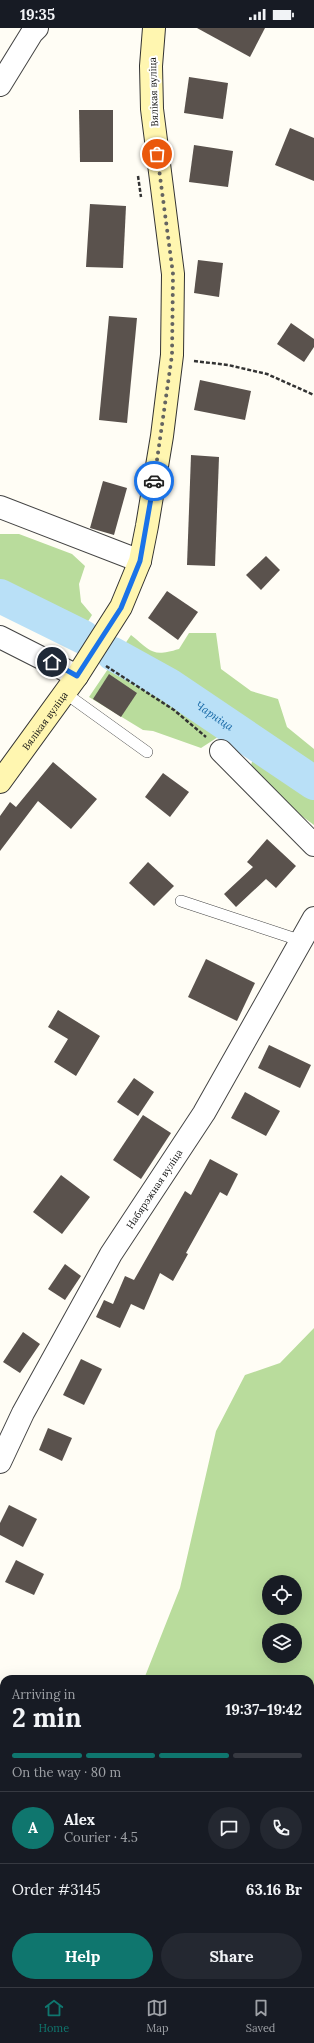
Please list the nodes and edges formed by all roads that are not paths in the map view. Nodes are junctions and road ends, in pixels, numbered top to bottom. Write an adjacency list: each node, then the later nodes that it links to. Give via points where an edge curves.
1 (37, 28): 3 (street)
2 (154, 28): 5 (main road, Вялікая вуліца, via 151,66 152,109 173,274 172,355 162,436)
3 (0, 85)
4 (0, 507): 5 (street)
5 (140, 561): 7 (main road, Вялікая вуліца, via 121,608)
6 (0, 637): 7 (street)
7 (71, 685): 9 (lane); 10 (main road, Вялікая вуліца)
8 (221, 751): 11 (street)
9 (147, 752)
10 (0, 782)
11 (314, 845)
12 (181, 901): 14 (lane)
13 (314, 918): 14 (street, Набярэжная вуліца)
14 (302, 940): 15 (street, Набярэжная вуліца, via 204,1113 111,1254 23,1413)
15 (0, 1462)

